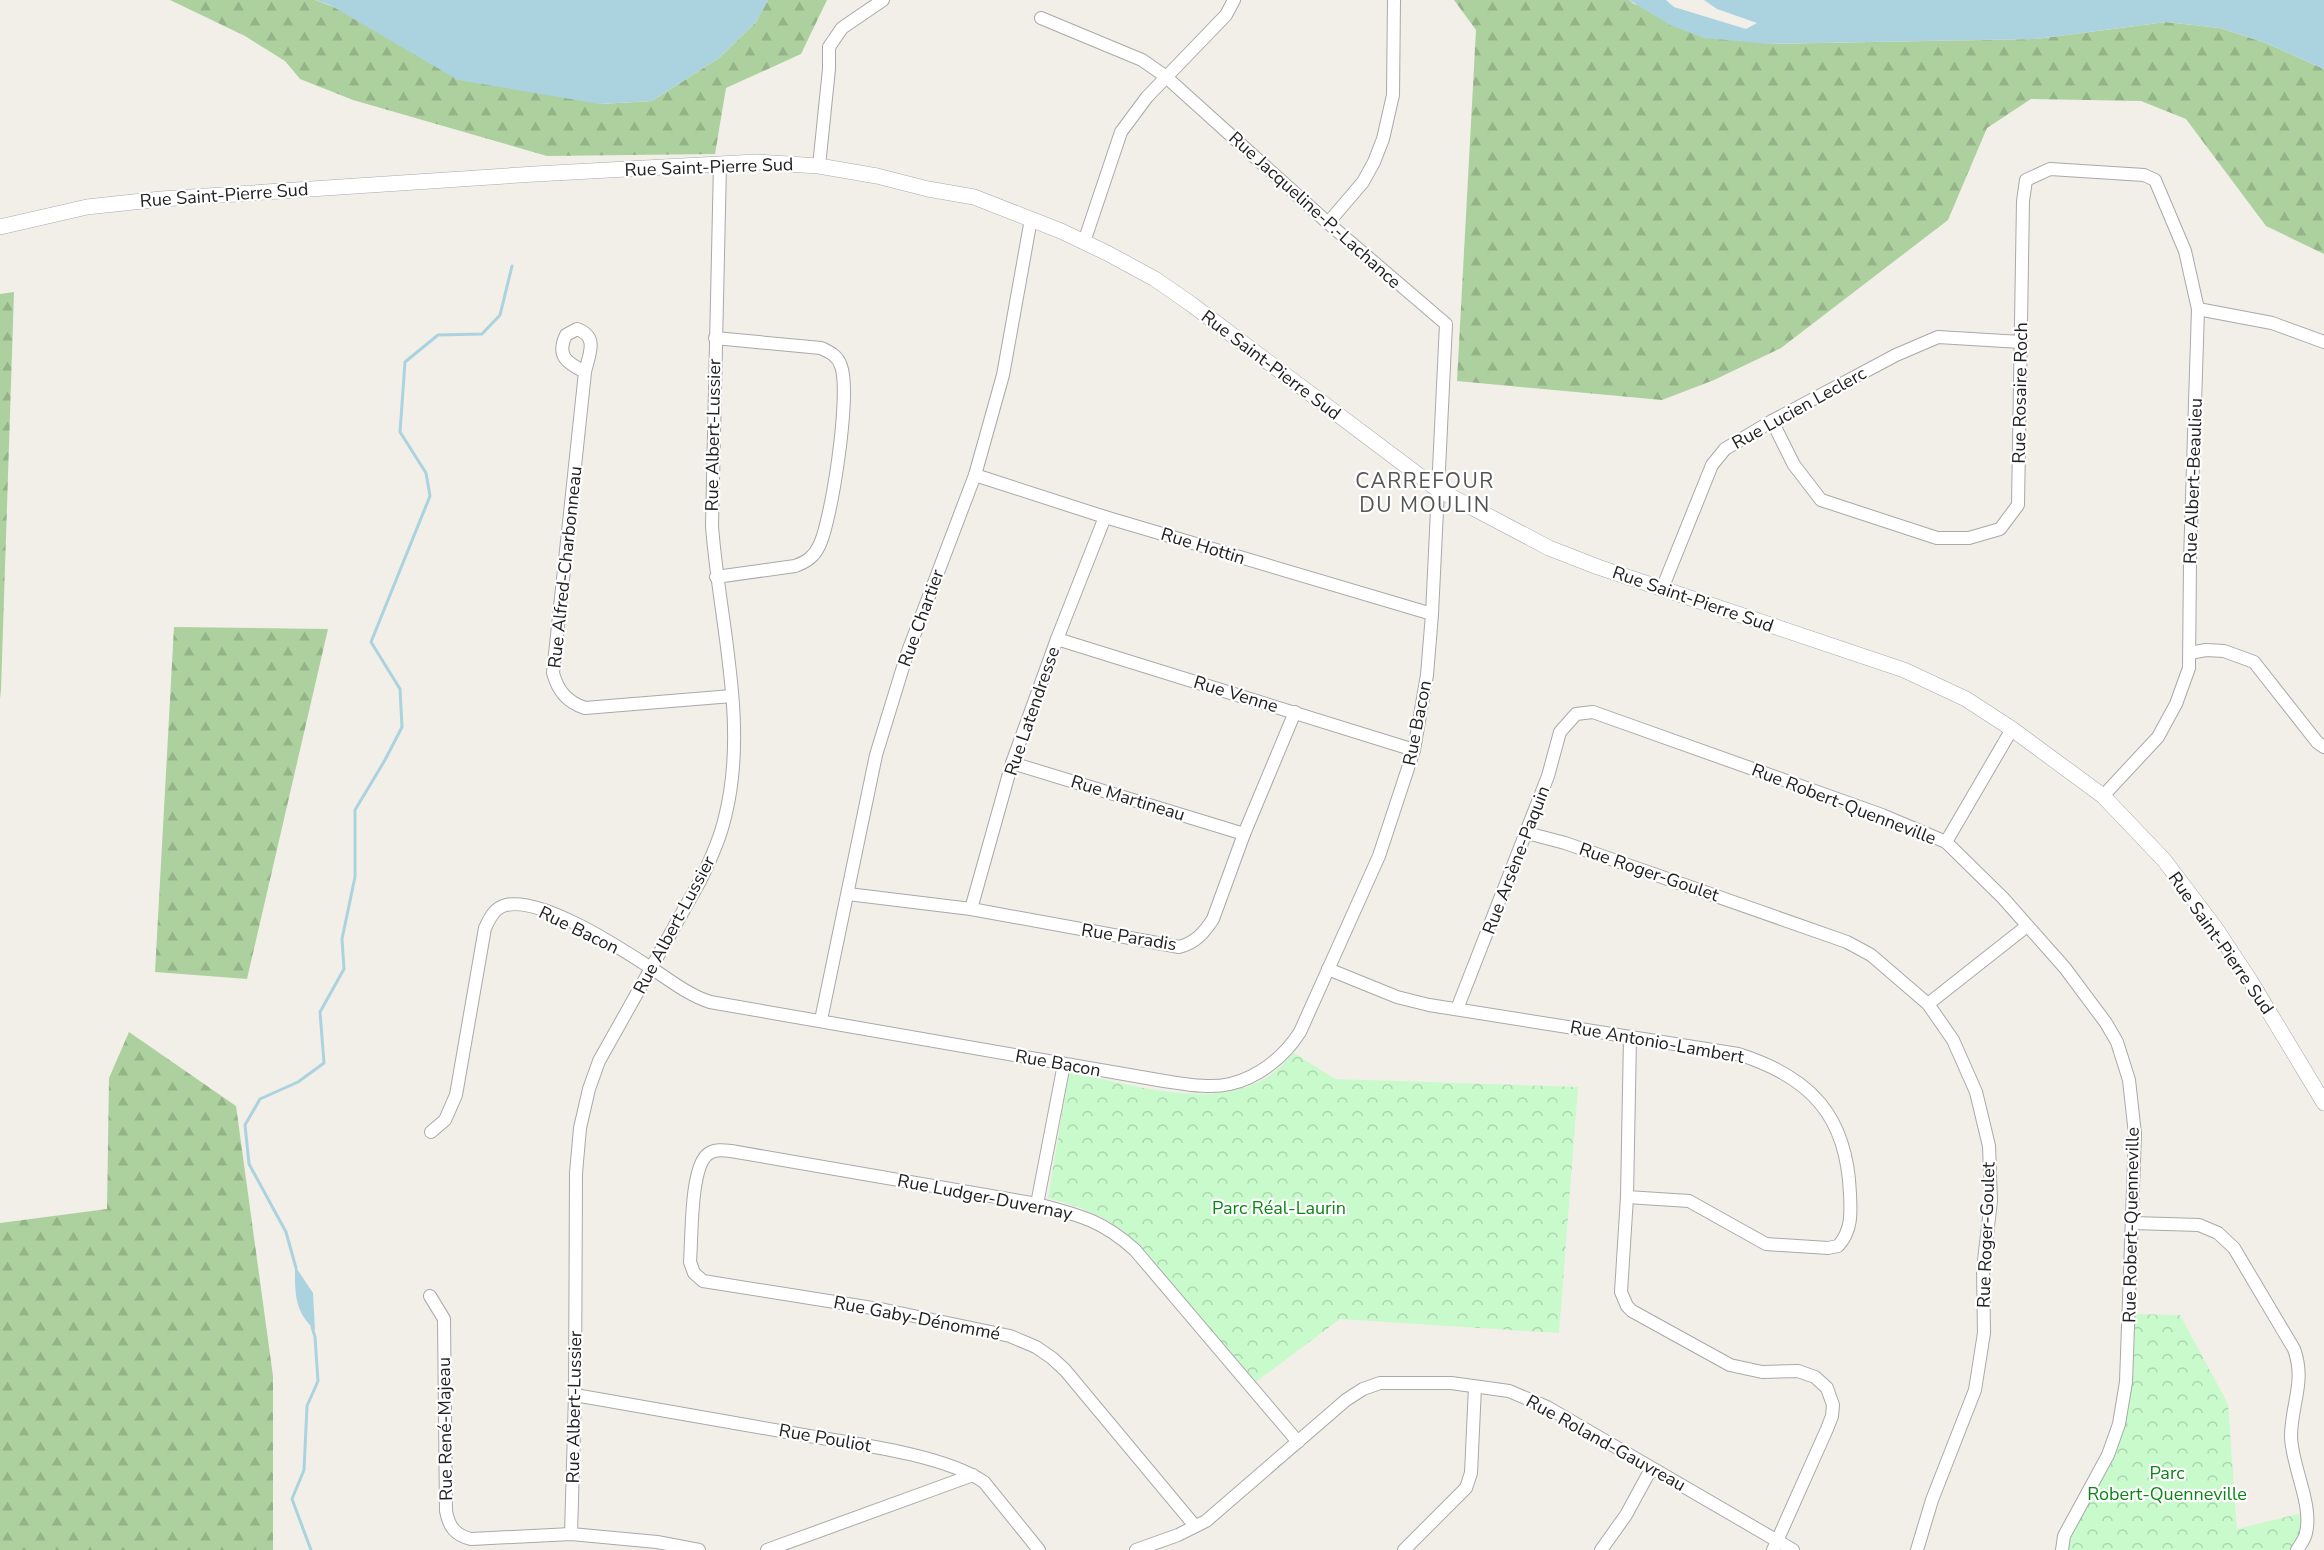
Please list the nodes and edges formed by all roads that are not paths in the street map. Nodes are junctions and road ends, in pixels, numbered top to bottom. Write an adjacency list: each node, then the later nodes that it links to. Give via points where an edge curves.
1 (883, 0): 7 (street, via 842,28 829,47)
2 (1234, 0): 5 (street, via 1226,15)
3 (1394, 0): 9 (street, via 1393,96 1383,138 1363,182)
4 (1041, 18): 5 (street, Rue Jacqueline-P.-Lachance, via 1142,60)
5 (1165, 76): 9 (street, Rue Jacqueline-P.-Lachance); 11 (street, via 1121,132)
6 (720, 164): 7 (street, Rue Saint-Pierre Sud); 10 (street, Rue Saint-Pierre Sud, via 161,199 87,207); 14 (street, Rue Albert-Lussier)
7 (819, 165): 8 (street, Rue Saint-Pierre Sud, via 974,197)
8 (1031, 219): 11 (street, Rue Saint-Pierre Sud); 19 (street, Rue Chartier, via 1003,375)
9 (1328, 223): 20 (street, Rue Jacqueline-P.-Lachance, via 1446,324)
10 (0, 227)
11 (1084, 242): 20 (street, Rue Saint-Pierre Sud, via 1155,279)
12 (2185, 251): 13 (street, Rue Albert-Beaulieu); 15 (street, Rue Rosaire Roch, via 2155,180 2144,174 2050,168 2026,180)
13 (2198, 309): 16 (street, via 2272,323); 26 (street, Rue Albert-Beaulieu)
14 (715, 338): 22 (street, Rue Albert-Lussier, via 712,526); 22 (street, via 821,348 836,357 845,386 830,513 813,555 795,566)
15 (2020, 342): 18 (street, Rue Lucien Leclerc, via 1938,337); 18 (street, Rue Rosaire Roch, via 2018,505 2000,529 1969,538 1937,538 1821,500 1794,465)
16 (2324, 342)
17 (585, 372): 27 (street, Rue Alfred-Charbonneau, via 553,673 557,686 574,705 585,708)
18 (1772, 421): 23 (street, Rue Lucien Leclerc, via 1725,449 1712,465)
19 (975, 475): 21 (street, Rue Hottin); 38 (street, Rue Chartier, via 907,654 876,755)
20 (1437, 489): 23 (street, Rue Saint-Pierre Sud, via 1549,548); 24 (street, Rue Bacon)
21 (1105, 517): 24 (street, Rue Hottin); 25 (street, Rue Latendresse)
22 (716, 577): 27 (street, Rue Albert-Lussier)
23 (1662, 590): 30 (street, Rue Saint-Pierre Sud, via 1904,670 1966,699)
24 (1432, 614): 32 (street, Rue Bacon, via 1427,675)
25 (1057, 639): 28 (street, Rue Venne); 33 (street, Rue Latendresse)
26 (2190, 653): 31 (street, via 2224,651 2254,662); 34 (street, Rue Albert-Beaulieu, via 2189,668 2176,704 2158,737)
27 (732, 696): 41 (street, Rue Albert-Lussier, via 734,759 725,817 700,881)
28 (1295, 712): 32 (street, Rue Venne); 36 (street, Rue Paradis)
29 (1576, 714): 35 (street, Rue Arsène-Paquin, via 1560,732); 37 (street, Rue Robert-Quenneville, via 1593,712 1882,815)
30 (2012, 729): 34 (street, Rue Saint-Pierre Sud); 37 (street)
31 (2324, 747)
32 (1414, 750): 42 (street, Rue Bacon, via 1379,856)
33 (1012, 763): 36 (street, Rue Martineau); 39 (street, Rue Latendresse)
34 (2103, 796): 48 (street, Rue Saint-Pierre Sud, via 2164,860 2214,926)
35 (1527, 833): 43 (street, Rue Roger-Goulet, via 1837,938 1871,955); 44 (street, Rue Arsène-Paquin)
36 (1244, 834): 39 (street, Rue Paradis, via 1213,919 1190,944 1179,947)
37 (1946, 842): 40 (street, Rue Robert-Quenneville)
38 (848, 894): 39 (street, Rue Paradis); 45 (street, Rue Chartier)
39 (971, 909)
40 (2027, 926): 43 (street); 53 (street, Rue Robert-Quenneville, via 2093,1004 2117,1042 2129,1080 2135,1134)
41 (652, 968): 45 (street, Rue Bacon, via 710,1002); 49 (street, Rue Bacon, via 583,927 543,909 505,905 492,913 485,928 456,1095 445,1120); 56 (street, Rue Albert-Lussier, via 599,1061 580,1128 576,1173)
42 (1328, 969): 44 (street, Rue Antonio-Lambert, via 1397,998); 47 (street, Rue Bacon, via 1289,1048 1270,1066 1229,1084 1193,1085)
43 (1928, 1004): 70 (street, Rue Roger-Goulet, via 1953,1040 1976,1092 1989,1146 1991,1201 1983,1269 1984,1333 1975,1390)
44 (1457, 1009): 46 (street, Rue Antonio-Lambert)
45 (820, 1020): 47 (street, Rue Bacon)
46 (1630, 1036): 51 (street); 51 (street, Rue Antonio-Lambert, via 1738,1054 1791,1076 1811,1092 1830,1116 1843,1143 1849,1168 1848,1230 1838,1246 1828,1248 1766,1244 1689,1201)
47 (1064, 1064): 52 (street)
48 (2324, 1103)
49 (431, 1132)
50 (718, 1150): 52 (street, Rue Ludger-Duvernay); 60 (street, Rue Gaby-Dénommé, via 704,1159 696,1186 690,1262 703,1281 885,1310 1010,1336 1036,1347 1065,1370)
51 (1627, 1197): 62 (street, via 1621,1292 1632,1311 1730,1365 1762,1372 1798,1371 1815,1377 1827,1388 1832,1416)
52 (1037, 1204): 57 (street, Rue Ludger-Duvernay, via 1087,1217 1121,1237)
53 (2133, 1223): 71 (street, Rue Robert-Quenneville, via 2126,1382 2119,1424 2108,1455 2064,1536); 72 (street, via 2199,1225 2218,1233 2234,1248 2294,1349 2300,1367 2292,1418 2292,1452 2307,1512 2306,1534)
54 (430, 1296): 61 (street, Rue René-Majeau, via 444,1319 448,1524 471,1539)
55 (1475, 1387): 57 (street, Rue Roland-Gauvreau, via 1380,1383 1346,1400); 58 (street, Rue Roland-Gauvreau, via 1509,1391 1547,1407); 67 (street, via 1471,1473 1466,1488)
56 (575, 1395): 59 (street, Rue Pouliot, via 881,1448); 61 (street, Rue Albert-Lussier)
57 (1298, 1442): 60 (street, Rue Roland-Gauvreau, via 1206,1521)
58 (1651, 1469): 62 (street, Rue Roland-Gauvreau); 68 (street)
59 (973, 1475): 64 (street); 65 (street, Rue Pouliot, via 984,1482)
60 (1195, 1526): 66 (street, Rue Roland-Gauvreau)
61 (571, 1534): 63 (street, Rue René-Majeau)
62 (1775, 1545): 69 (street, Rue Roland-Gauvreau)
63 (699, 1550)
64 (767, 1550)
65 (1039, 1550)
66 (1136, 1550)
67 (1404, 1550)
68 (1601, 1550)
69 (1793, 1550)
70 (1917, 1550)
71 (2062, 1550)
72 (2298, 1550)

